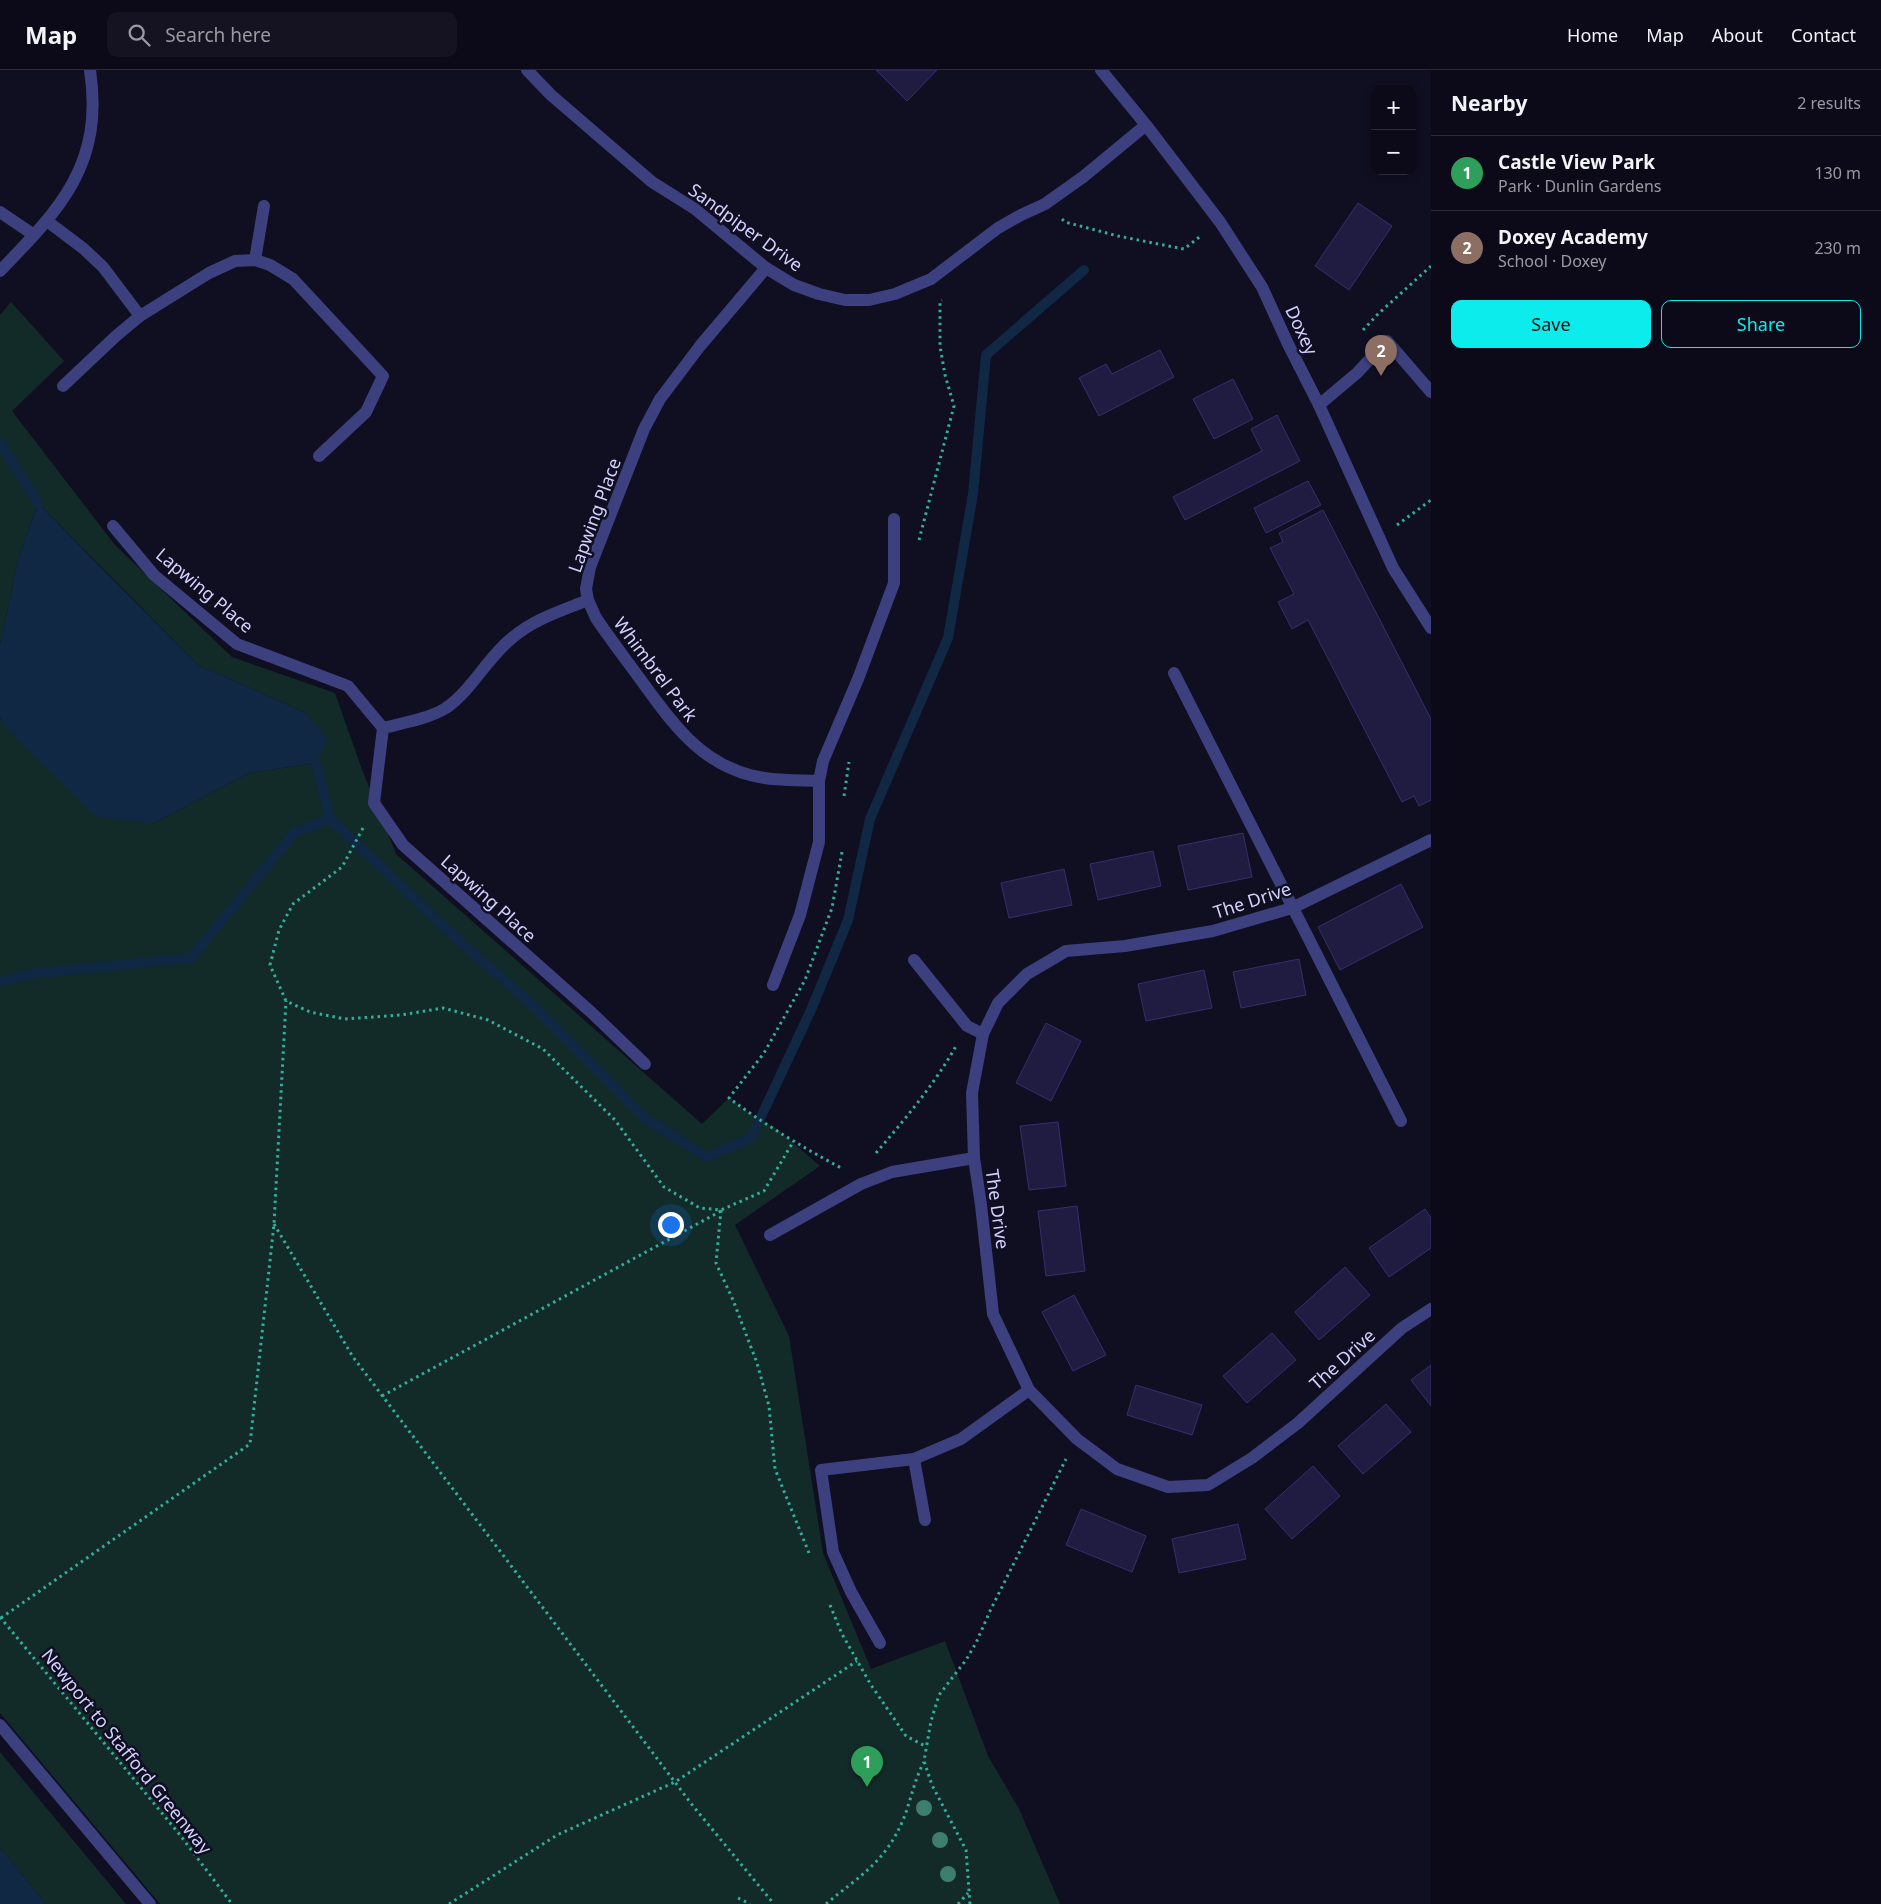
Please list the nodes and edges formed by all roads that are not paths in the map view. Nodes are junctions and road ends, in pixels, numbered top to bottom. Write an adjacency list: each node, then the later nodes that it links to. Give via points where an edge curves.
1 (90, 70): 7 (street, via 92,127 83,164 66,198)
2 (527, 70): 10 (street, Sandpiper Drive, via 551,95 652,182 695,209)
3 (1101, 70): 4 (street, Doxey)
4 (1146, 125): 10 (street, Sandpiper Drive, via 1045,204 998,228 930,279 895,294 869,300 845,300 794,285); 15 (street, Doxey, via 1220,222 1262,287)
5 (264, 206): 9 (street)
6 (0, 212): 8 (street)
7 (47, 221): 8 (street); 12 (street, via 103,267)
8 (34, 235): 11 (street)
9 (255, 260): 12 (street, via 236,261 209,273); 16 (street, via 270,264 293,280 383,376 366,412)
10 (766, 268): 19 (street, Lapwing Place, via 694,353 660,399 644,429 590,567 586,589)
11 (0, 271)
12 (140, 316): 13 (street)
13 (63, 386)
14 (1431, 392): 15 (street, via 1388,341)
15 (1319, 405): 20 (street, Doxey, via 1393,568)
16 (319, 456)
17 (894, 520): 23 (street, via 894,583 823,761)
18 (113, 526): 22 (street, Lapwing Place, via 154,574 237,644 348,686)
19 (588, 600): 22 (street, Lapwing Place, via 526,626 445,708); 23 (street, Whimbrel Park, via 596,618 670,720 706,755 750,775)
20 (1431, 628)
21 (1174, 673): 25 (street)
22 (383, 728): 29 (street, Lapwing Place, via 374,803 403,845)
23 (819, 780): 27 (street, via 820,842 800,916)
24 (1431, 840): 25 (street, The Drive)
25 (1292, 908): 28 (street, The Drive, via 1213,931 1125,946 1066,951 1027,974 998,1003); 30 (street)
26 (914, 960): 28 (street, via 967,1026)
27 (773, 985)
28 (983, 1034): 31 (street, The Drive, via 972,1093)
29 (645, 1064)
30 (1401, 1121)
31 (974, 1158): 32 (street, via 892,1172 861,1184); 34 (street, The Drive, via 993,1314)
32 (770, 1235)
33 (1431, 1309): 34 (street, The Drive, via 1402,1328 1298,1423 1252,1458 1208,1485 1168,1487 1118,1469 1077,1439)
34 (1029, 1390): 35 (street, via 961,1439)
35 (914, 1459): 36 (street); 37 (street, via 821,1470 833,1552)
36 (924, 1520)
37 (880, 1643)
38 (0, 1725): 39 (street)
39 (150, 1904)

